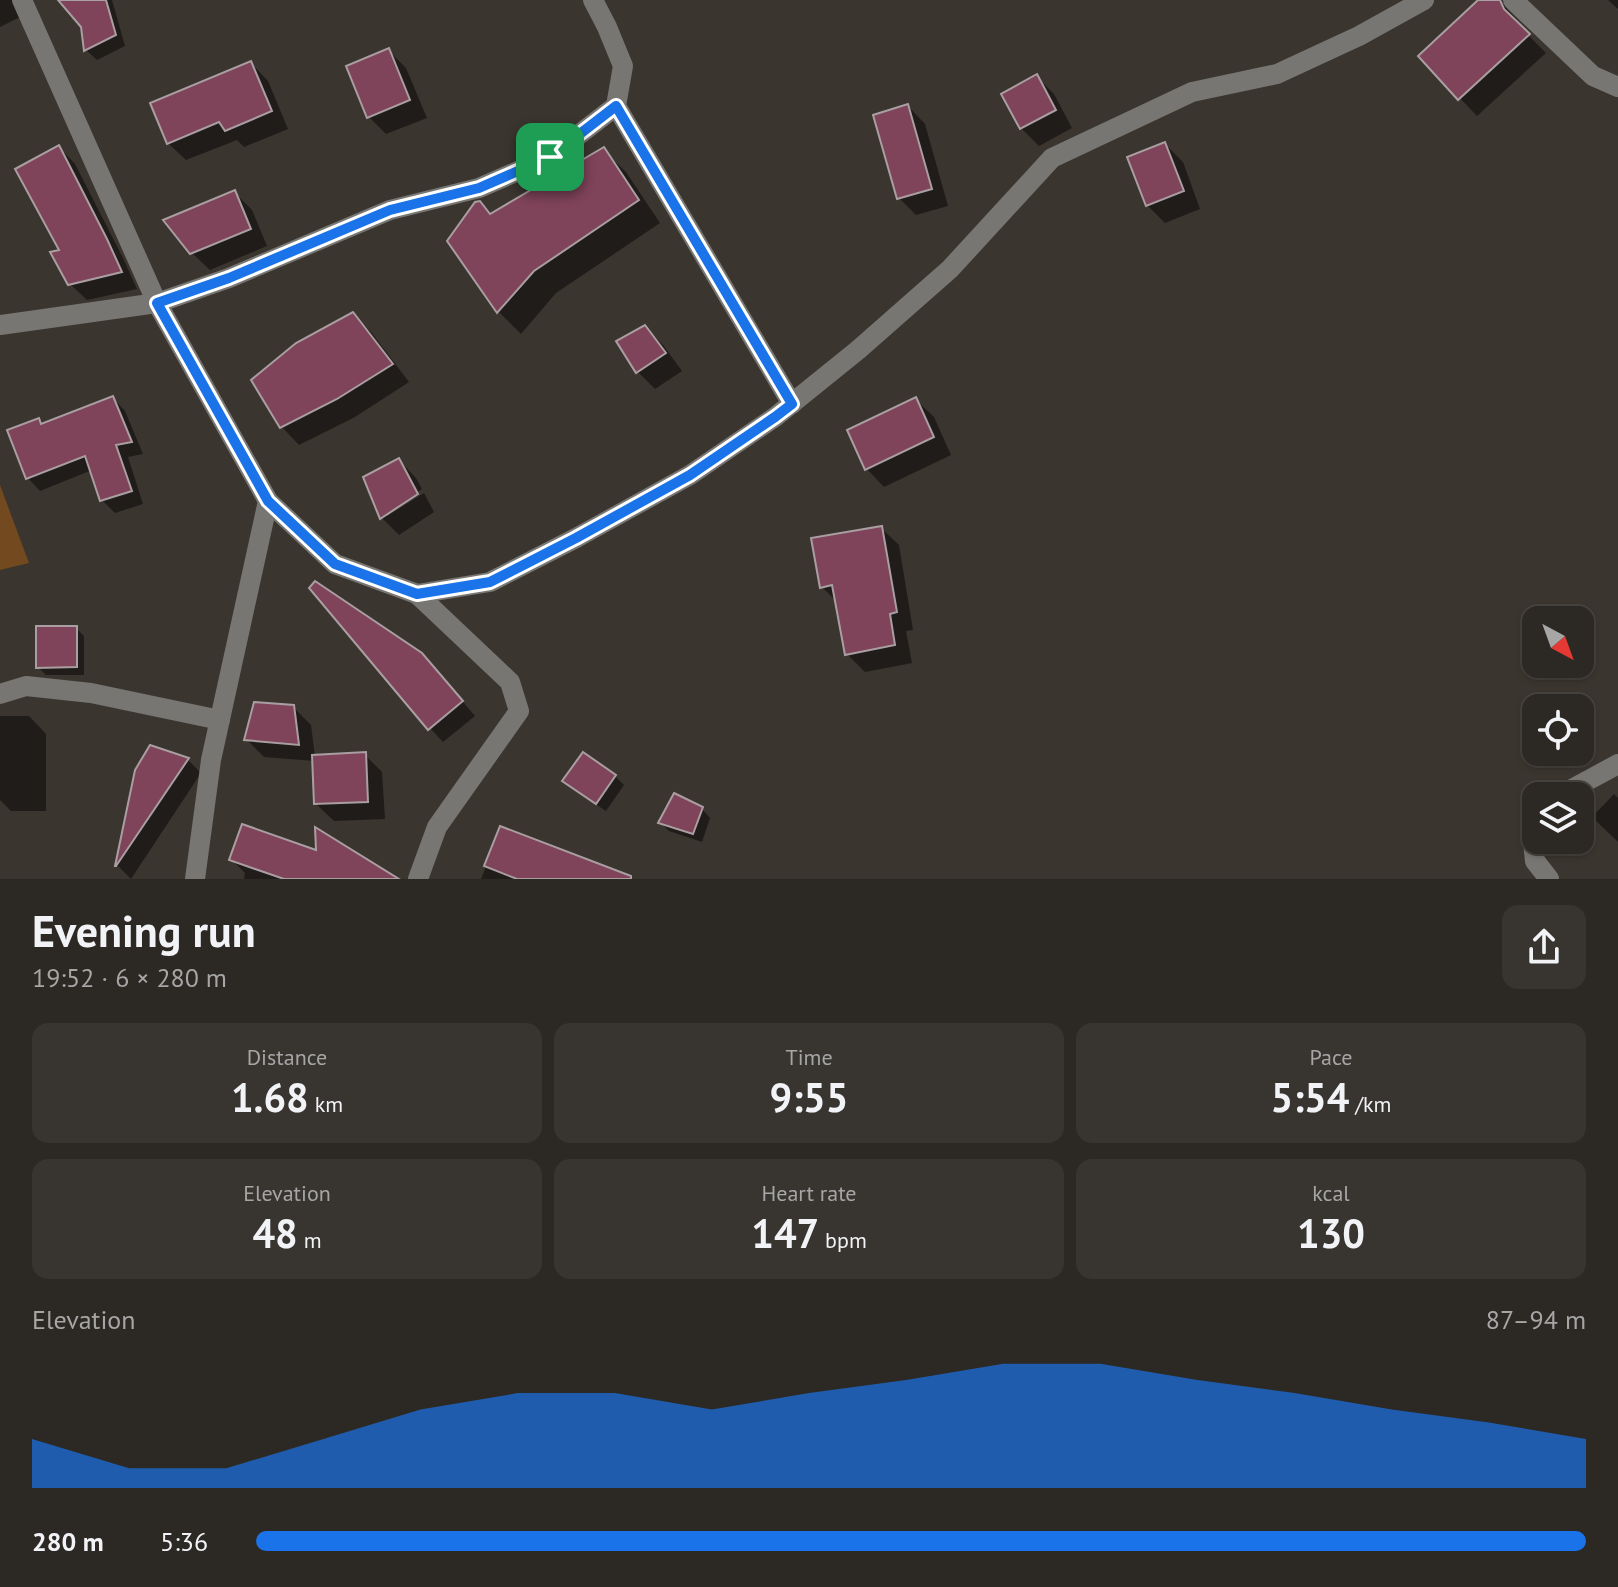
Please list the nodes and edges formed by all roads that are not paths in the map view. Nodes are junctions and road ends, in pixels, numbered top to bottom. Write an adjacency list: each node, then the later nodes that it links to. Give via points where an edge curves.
1 (22, 0): 7 (street)
2 (593, 0): 6 (street, via 623,66)
3 (1424, 0): 9 (street, via 1277,74 1192,92 1052,158 950,269)
4 (1513, 0): 5 (street, via 1593,76)
5 (1618, 87)
6 (616, 106): 7 (street, via 550,157 493,182 390,210); 9 (street)
7 (157, 303): 8 (street); 10 (street)
8 (0, 325)
9 (792, 404): 11 (street, via 690,475 490,582)
10 (268, 501): 11 (street, via 335,564); 13 (street)
11 (417, 594): 18 (street, via 510,682 519,711 437,827)
12 (0, 694): 13 (street, via 26,686 91,693)
13 (220, 720): 17 (street)
14 (1618, 764): 15 (street)
15 (1585, 782)
16 (1534, 854): 19 (street)
17 (195, 879)
18 (418, 879)
19 (1549, 879)

